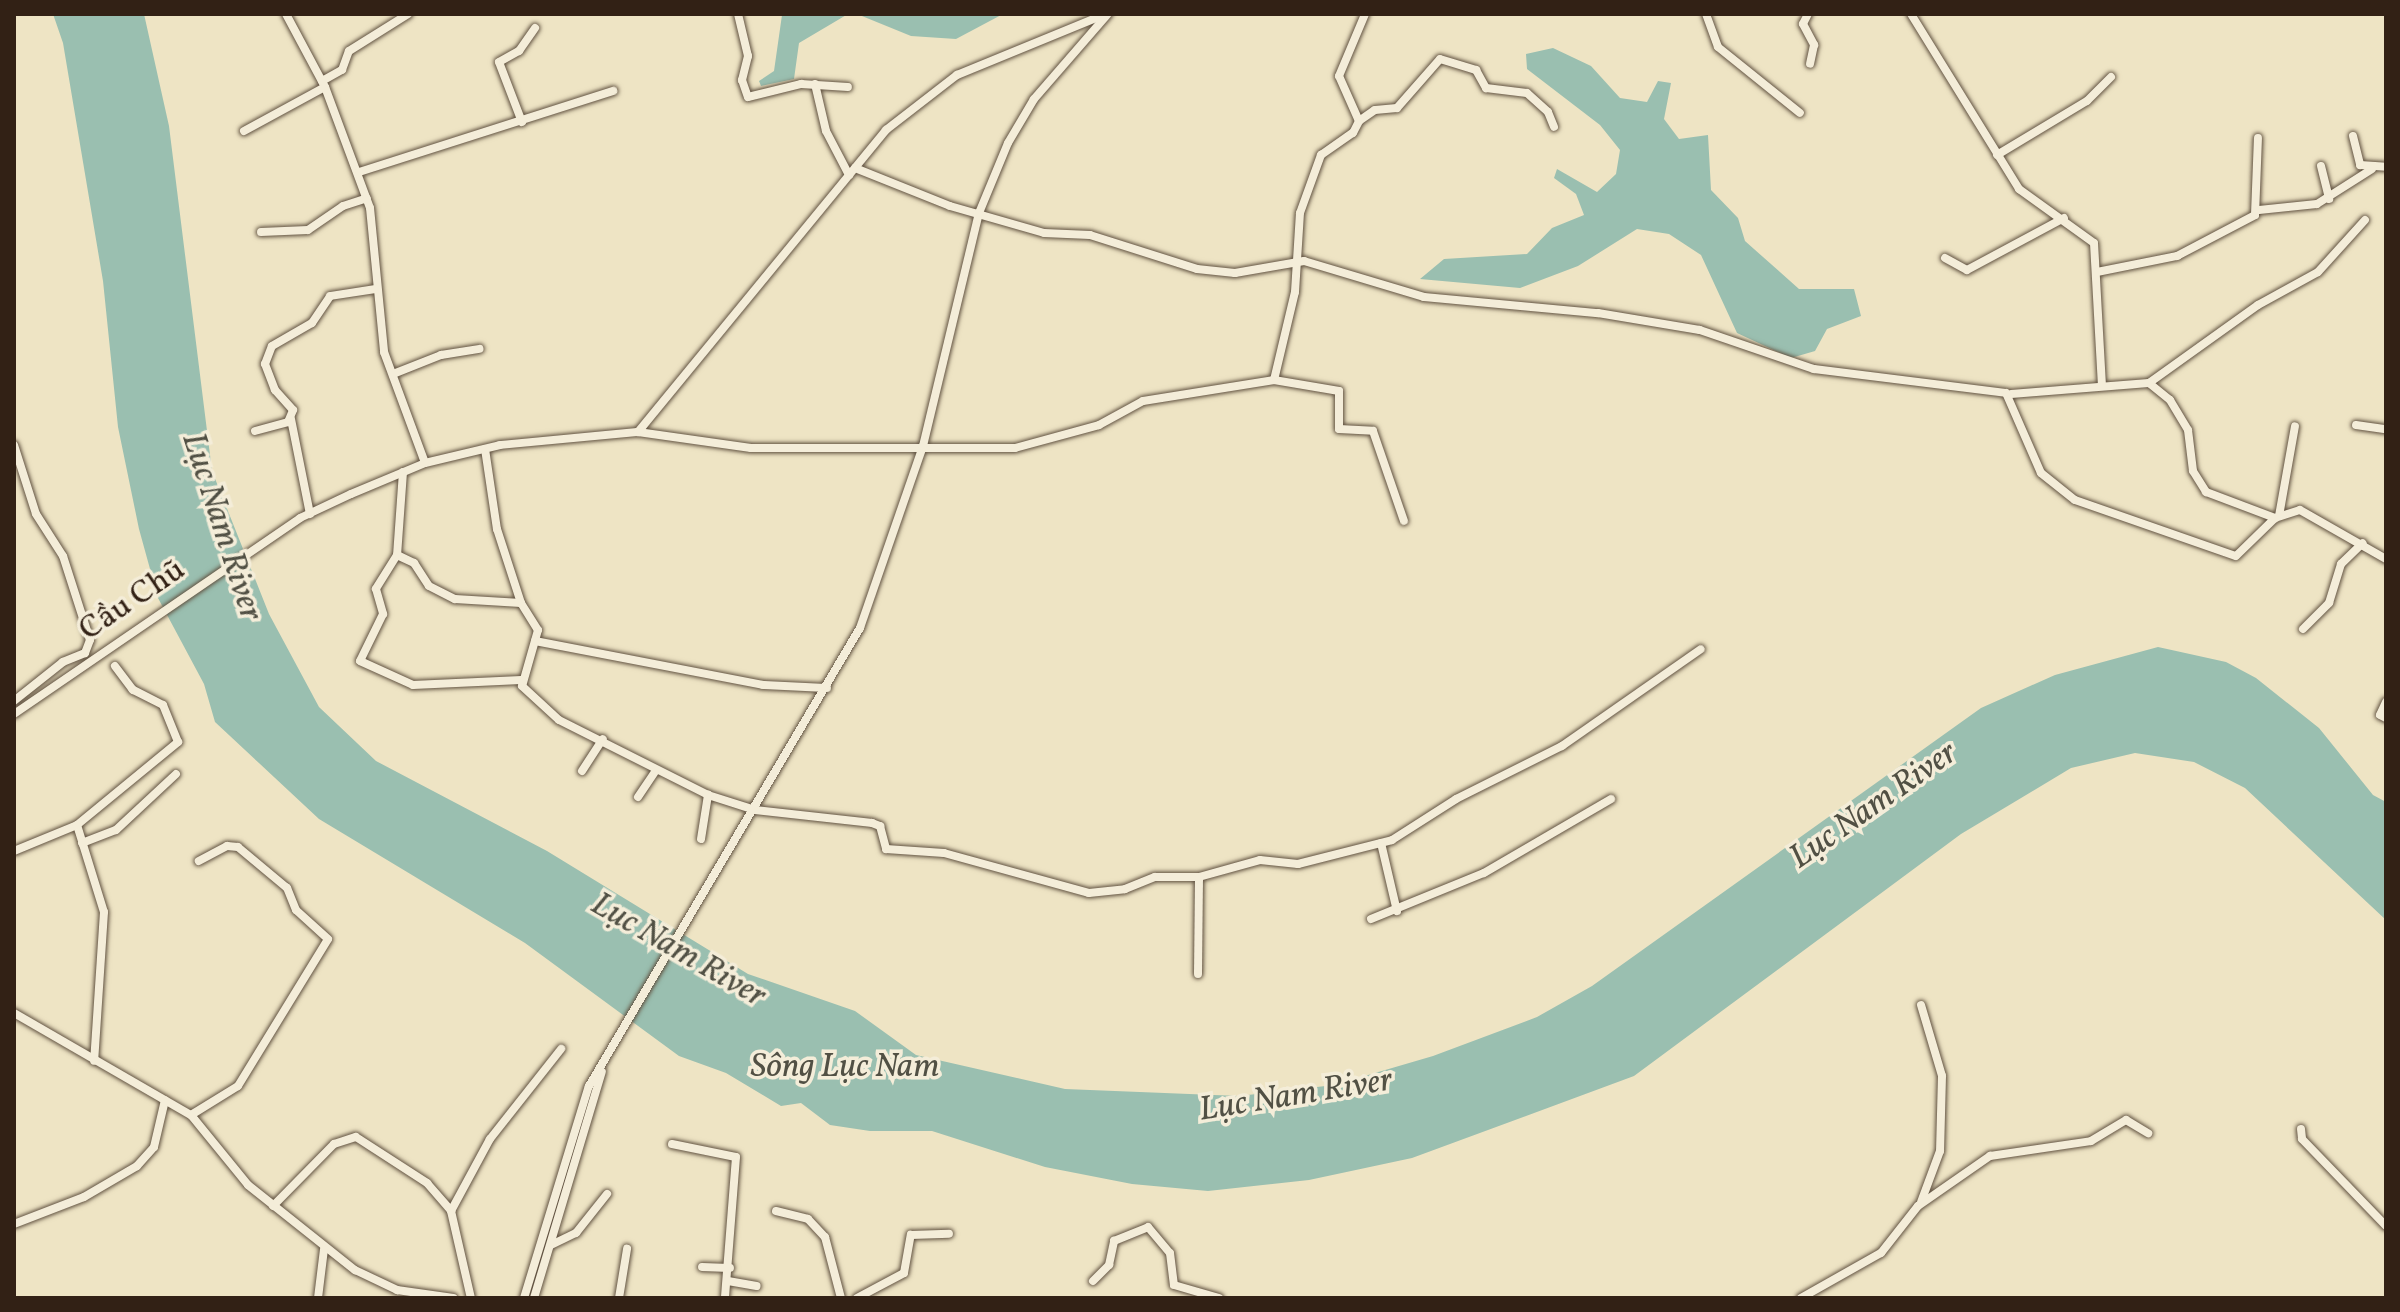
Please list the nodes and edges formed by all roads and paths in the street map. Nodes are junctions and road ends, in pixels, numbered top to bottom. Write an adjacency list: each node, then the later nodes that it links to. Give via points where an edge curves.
1 (286, 14): 12 (street)
2 (408, 14): 12 (street, via 349,51 342,70)
3 (738, 14): 13 (street, via 748,56 742,80 748,97)
4 (1107, 14): 27 (street, via 989,58 929,92); 32 (street, via 1034,99)
5 (1365, 14): 17 (street, via 1339,76)
6 (1706, 14): 16 (street, via 1718,47)
7 (1808, 14): 10 (street, via 1803,24 1814,45)
8 (1911, 14): 23 (street)
9 (535, 28): 18 (street, via 519,51 499,62)
10 (1810, 64)
11 (2111, 77): 23 (street, via 2087,101)
12 (323, 84): 20 (street); 28 (street)
13 (815, 84): 14 (street); 27 (street, via 826,131)
14 (848, 87)
15 (613, 91): 18 (street)
16 (1800, 113)
17 (1359, 121): 19 (street, via 1375,110 1397,108 1440,59 1476,70 1486,88 1527,93 1548,112); 37 (street, via 1318,160 1297,222)
18 (522, 122): 28 (street)
19 (1554, 127)
20 (244, 131)
21 (2353, 136): 26 (street, via 2354,157)
22 (2258, 138): 31 (street)
23 (1997, 155): 33 (street, via 2019,189)
24 (2321, 166): 30 (street)
25 (2386, 167): 26 (street)
26 (2372, 169): 30 (street)
27 (852, 171): 32 (street); 51 (street)
28 (359, 172): 29 (street)
29 (367, 198): 35 (street, via 343,206 308,230); 39 (street)
30 (2329, 199): 31 (street, via 2290,210)
31 (2259, 210): 38 (street, via 2196,249)
32 (979, 213): 37 (street, via 1044,233 1090,235 1212,272); 53 (street)
33 (2064, 218): 36 (street, via 1967,270); 38 (street, via 2089,235)
34 (2365, 220): 43 (street, via 2318,272 2258,305)
35 (261, 232)
36 (1945, 258)
37 (1299, 261): 42 (street); 45 (street, via 1424,297 1625,317 1700,330 1829,372)
38 (2097, 272): 44 (street)
39 (376, 289): 41 (street); 46 (street, via 330,296 312,323 281,337 267,352 269,374 292,405)
40 (480, 349): 41 (street, via 436,357)
41 (393, 374): 55 (street)
42 (1274, 380): 53 (street, Cầu Chũ, via 1143,401 1099,425 1026,446); 59 (street, Cầu Chũ, via 1339,391 1339,429 1373,431)
43 (2149, 383): 44 (street); 58 (street, via 2170,400 2193,440 2193,471 2206,492)
44 (2102, 385): 45 (street)
45 (2011, 394): 58 (street, via 2036,466 2075,500 2236,556)
46 (291, 419): 50 (street); 57 (street)
47 (2356, 425): 49 (street)
48 (2295, 426): 58 (street)
49 (2386, 429)
50 (255, 431)
51 (638, 432): 53 (street, Cầu Chũ, via 751,448); 54 (street, Cầu Chũ)
52 (14, 445): 70 (street, via 36,514 63,556 90,640 85,653 63,662)
53 (923, 446): 69 (street, via 860,628)
54 (485, 449): 55 (street, Cầu Chũ); 63 (street, via 497,529)
55 (425, 463): 56 (street, Cầu Chũ)
56 (403, 472): 57 (street, Cầu Chũ); 61 (street)
57 (310, 514): 72 (street, Cầu Chũ)
58 (2277, 517): 60 (street, via 2308,512)
59 (1404, 521)
60 (2363, 543): 62 (street); 64 (street, via 2341,564 2329,603)
61 (397, 555): 63 (street, via 414,563 429,586 455,599); 68 (street, via 376,589 383,614 360,661 413,685)
62 (2386, 559)
63 (521, 603): 65 (street, via 536,624)
64 (2303, 629)
65 (535, 641): 68 (street); 69 (street, via 763,685)
66 (1701, 649): 85 (street, via 1648,680 1573,739)
67 (115, 666): 82 (street, via 133,690 163,705 179,737)
68 (521, 680): 74 (street, via 559,720)
69 (827, 688): 81 (street)
70 (14, 701)
71 (2386, 702): 73 (street, via 2380,715)
72 (14, 714)
73 (2386, 718)
74 (603, 739): 75 (street); 76 (street)
75 (582, 771)
76 (655, 772): 78 (street); 79 (street)
77 (176, 774): 84 (street, via 116,830)
78 (708, 795): 81 (street); 83 (street)
79 (638, 797)
80 (1611, 799): 89 (street, via 1484,873)
81 (755, 810): 88 (street, via 872,823 880,826 886,849 944,853 1089,893 1125,889 1155,877); 96 (street)
82 (77, 825): 84 (street); 86 (street)
83 (701, 839)
84 (82, 843): 95 (street, via 104,912)
85 (1381, 843): 88 (street, via 1298,864 1260,860); 89 (street)
86 (14, 851)
87 (199, 861): 98 (street, via 227,846 238,847 287,888 296,910 328,939 238,1086)
88 (1199, 877): 91 (street)
89 (1397, 911): 90 (street)
90 (1371, 919)
91 (1198, 974)
92 (1921, 1005): 104 (street, via 1942,1064 1942,1123 1938,1165)
93 (14, 1013): 95 (street)
94 (561, 1049): 105 (street, via 490,1139)
95 (94, 1061): 97 (street)
96 (602, 1071): 110 (street); 121 (street, via 589,1086)
97 (165, 1100): 98 (street); 107 (street, via 154,1147 137,1166 84,1197)
98 (191, 1115): 103 (street, via 235,1171)
99 (2301, 1129): 108 (street, via 2302,1139)
100 (2148, 1133): 104 (street, via 2126,1120 2091,1141 1995,1153)
101 (672, 1144): 114 (street, via 736,1157)
102 (607, 1194): 110 (street, via 576,1233)
103 (273, 1206): 105 (street, via 334,1144 352,1136 427,1183); 111 (street)
104 (1918, 1206): 128 (street, via 1881,1253)
105 (451, 1211): 120 (street)
106 (776, 1211): 125 (street, via 808,1219 825,1237)
107 (14, 1224)
108 (2386, 1226)
109 (949, 1234): 126 (street, via 911,1235 904,1273)
110 (551, 1245): 122 (street)
111 (324, 1249): 118 (street); 119 (street, via 376,1282)
112 (627, 1249): 123 (street)
113 (702, 1267): 114 (street)
114 (730, 1268): 115 (street)
115 (728, 1281): 117 (street); 124 (street)
116 (1093, 1281): 127 (street, via 1109,1265 1114,1241 1148,1227 1170,1253 1174,1285)
117 (757, 1286)
118 (318, 1298)
119 (453, 1298)
120 (471, 1298)
121 (524, 1298)
122 (534, 1298)
123 (619, 1298)
124 (725, 1298)
125 (841, 1298)
126 (857, 1298)
127 (1218, 1298)
128 (1801, 1298)

